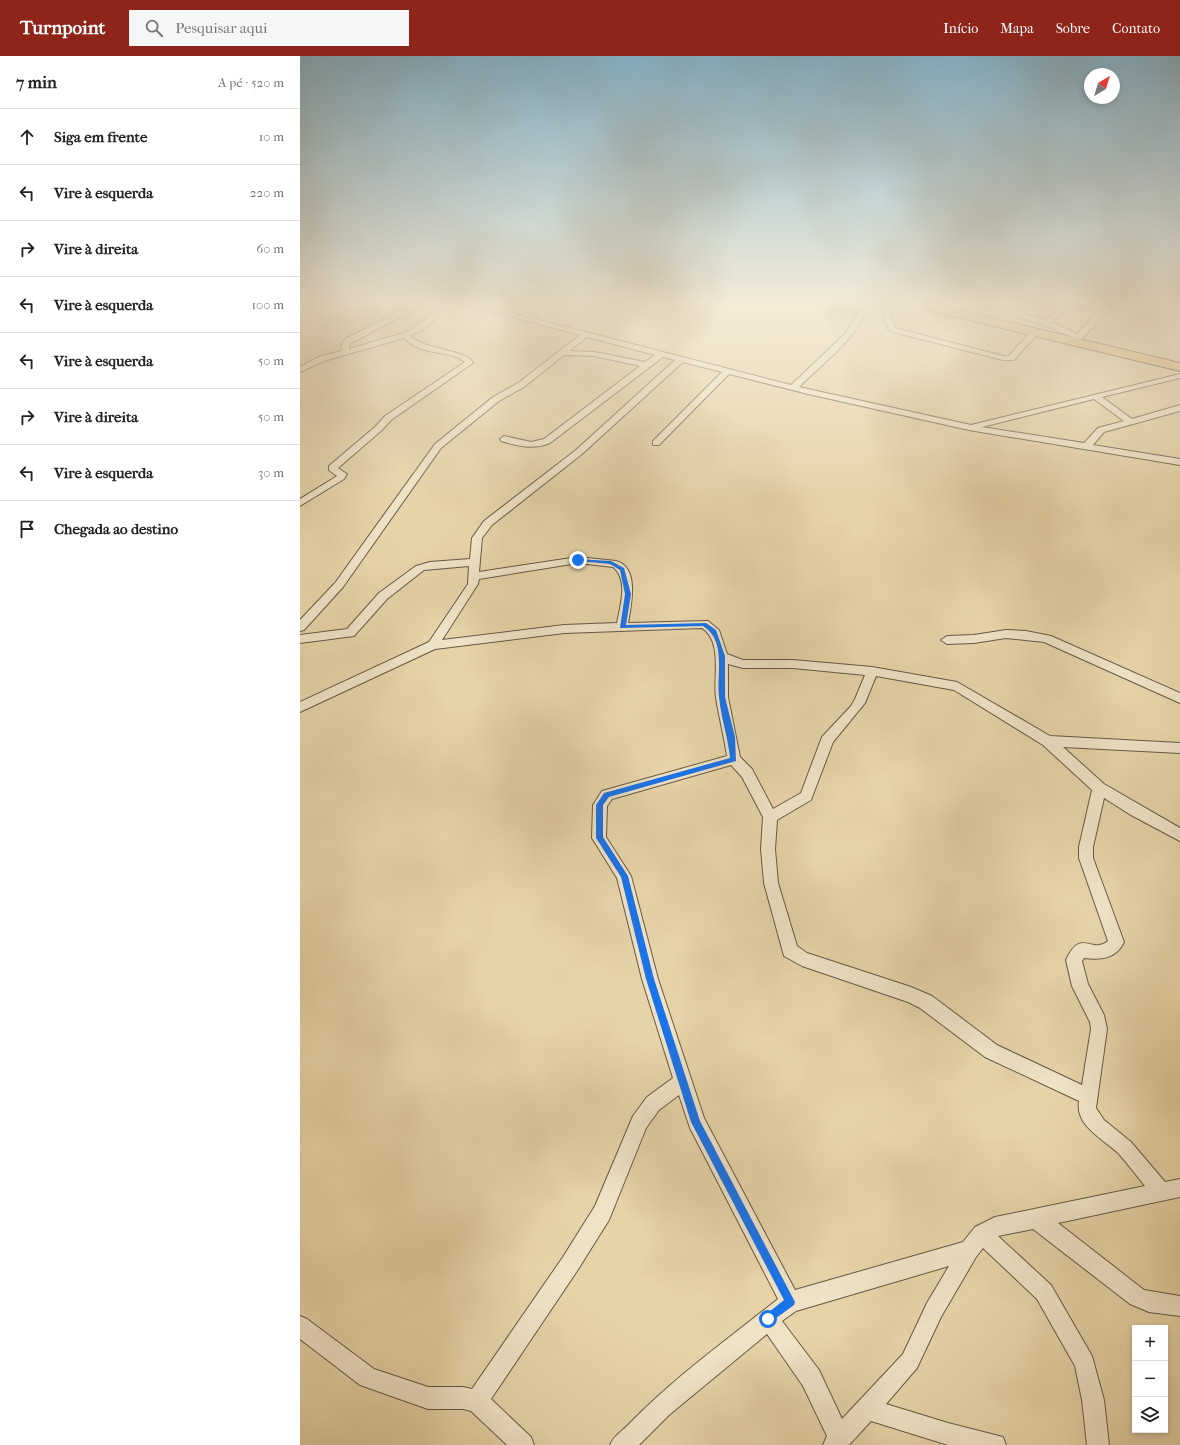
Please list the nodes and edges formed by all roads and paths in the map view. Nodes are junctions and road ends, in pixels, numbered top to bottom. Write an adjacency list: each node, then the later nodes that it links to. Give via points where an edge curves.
1 (457, 371): 18 (street, via 388,418 332,468 342,474 341,477)
2 (539, 371): 21 (street, via 496,399 438,446 339,585)
3 (638, 371): 14 (street, via 547,441 525,445)
4 (668, 371): 19 (street, via 579,452 488,523 477,538)
5 (722, 371): 8 (street)
6 (812, 371): 9 (street)
7 (1173, 371): 10 (street)
8 (727, 372): 9 (street); 15 (street)
9 (793, 388): 13 (street)
10 (1095, 396): 12 (street); 13 (street)
11 (1180, 408): 12 (street)
12 (1130, 422): 16 (street, via 1101,430)
13 (969, 427): 16 (street)
14 (504, 439)
15 (656, 443)
16 (1086, 447): 17 (street)
17 (1180, 462)
18 (300, 503)
19 (475, 562): 20 (street); 23 (street, via 425,566 390,590 350,633)
20 (474, 576): 22 (street, via 578,560 616,564 622,569 628,588); 25 (street, via 469,590)
21 (300, 627)
22 (622, 627): 25 (street, via 564,629); 26 (street, via 704,624 713,630)
23 (300, 639)
24 (947, 640): 28 (street, via 1006,634 1047,639)
25 (433, 645): 29 (street)
26 (722, 656): 27 (street, via 743,664 793,664); 32 (street, via 722,697)
27 (872, 671): 30 (street, via 957,686); 34 (street, via 861,700 827,740 806,796)
28 (1180, 698)
29 (300, 707)
30 (1048, 741): 31 (street); 33 (street)
31 (1180, 748)
32 (734, 759): 34 (street, via 750,777); 36 (street, via 607,795 600,805 599,838 624,876 650,979)
33 (1099, 788): 35 (street); 37 (street, via 1086,847 1086,858 1116,942 1108,951 1080,950 1074,960 1080,986 1098,1021 1099,1029)
34 (770, 817): 37 (street, via 768,849 771,883 790,951 802,959 911,994 926,1002 991,1051)
35 (1180, 835)
36 (683, 1082): 43 (street, via 696,1122); 47 (street, via 653,1102 639,1122 602,1213)
37 (1089, 1097): 39 (street, via 1087,1108 1093,1121 1124,1147)
38 (1180, 1188): 39 (street)
39 (1161, 1192): 40 (street)
40 (1035, 1218): 41 (street, via 995,1227); 44 (street, via 1137,1297 1149,1302)
41 (982, 1234): 42 (street); 53 (street, via 1044,1292 1054,1306 1085,1363 1093,1400)
42 (968, 1250): 43 (street); 48 (street, via 934,1310 910,1360)
43 (790, 1302): 45 (street)
44 (1180, 1306)
45 (768, 1319): 49 (street, via 811,1378); 51 (street, via 661,1407)
46 (300, 1326): 47 (street, via 368,1378 428,1398 463,1398)
47 (477, 1401): 50 (street)
48 (868, 1410): 49 (street); 52 (street)
49 (837, 1441)
50 (523, 1445)
51 (621, 1445)
52 (995, 1445)
53 (1098, 1445)

